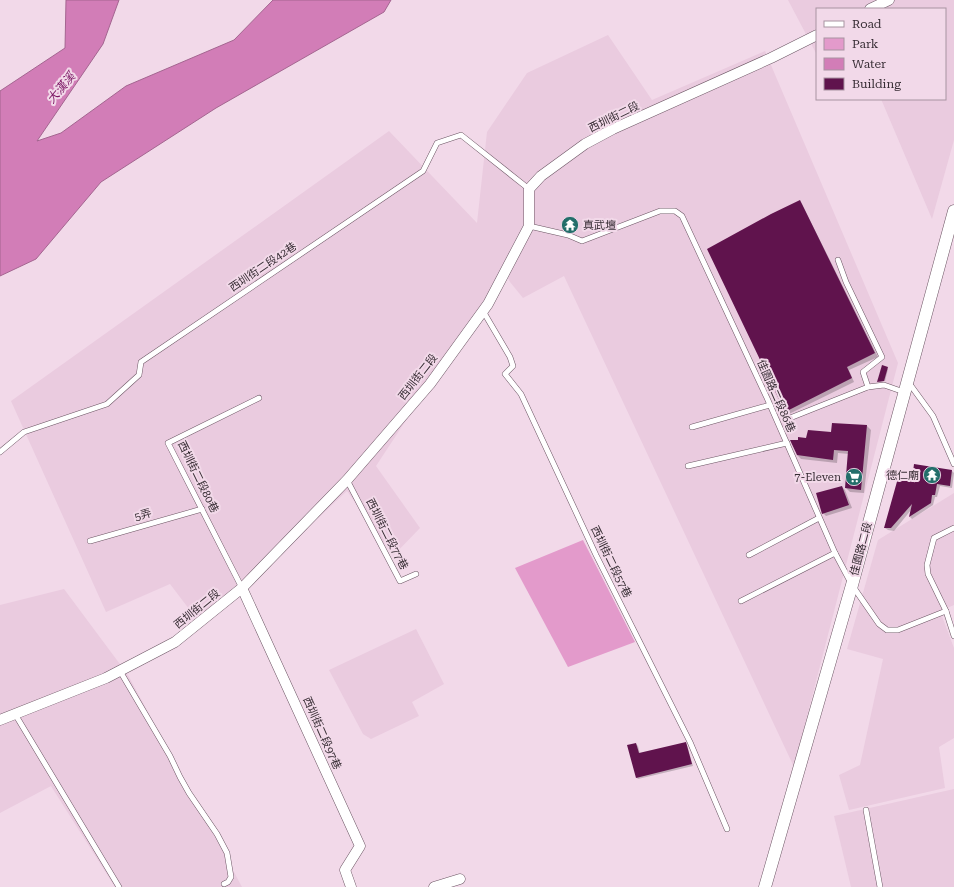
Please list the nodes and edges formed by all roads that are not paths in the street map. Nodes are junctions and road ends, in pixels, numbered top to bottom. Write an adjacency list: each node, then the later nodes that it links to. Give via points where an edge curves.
1 (889, 0): 2 (street)
2 (872, 8)
3 (816, 36): 4 (street, 西圳街二段, via 585,144 541,176)
4 (529, 189): 6 (street, 西圳街二段); 16 (lane, 西圳街二段42巷, via 461,135 437,142 423,170 141,362 139,375 107,404 24,432)
5 (954, 211): 9 (street, 佳園路二段)
6 (529, 226): 8 (street, 西圳街二段); 12 (lane, 佳園路二段86巷, via 582,241 660,211 675,211 682,216)
7 (838, 260): 10 (lane, via 882,357 863,372)
8 (483, 310): 19 (street, 西圳街二段, via 430,384); 36 (lane, 西圳街二段57巷, via 510,357 513,366 505,374 521,394 596,555 690,742)
9 (906, 386): 10 (lane); 17 (lane, via 934,416); 27 (street, 佳園路二段)
10 (868, 387): 13 (lane)
11 (259, 398): 20 (lane, 西圳街二段80巷, via 168,443)
12 (770, 405): 14 (lane); 15 (lane, 佳園路二段86巷)
13 (790, 418)
14 (692, 427)
15 (787, 443): 18 (lane); 21 (lane, 佳園路二段86巷)
16 (0, 452)
17 (954, 464)
18 (688, 466)
19 (347, 480): 26 (lane, 西圳街二段77巷, via 400,581); 28 (street, 西圳街二段)
20 (202, 509): 23 (lane, 5弄); 28 (lane, 西圳街二段80巷)
21 (819, 518): 24 (lane, 佳園路二段86巷); 25 (lane)
22 (954, 528): 30 (lane, via 934,538 927,565 928,574)
23 (90, 540)
24 (835, 553): 27 (lane, 佳園路二段86巷); 29 (lane)
25 (748, 555)
26 (416, 574)
27 (852, 585): 30 (lane, 佳園路二段86巷, via 886,630 898,630); 42 (street, 佳園路二段)
28 (242, 588): 32 (street, 西圳街二段, via 175,642); 40 (street, 西圳街二段97巷, via 360,846 345,870)
29 (741, 601)
30 (946, 611): 31 (lane)
31 (954, 636)
32 (120, 671): 33 (street, 西圳街二段); 38 (lane, via 170,756 189,794 217,834 226,852 232,877)
33 (15, 714): 34 (street, 西圳街二段); 39 (lane)
34 (0, 720)
35 (866, 810): 43 (lane)
36 (727, 829)
37 (460, 879): 41 (street)
38 (224, 884)
39 (119, 887)
40 (351, 887)
41 (434, 887)
42 (766, 887)
43 (880, 887)

